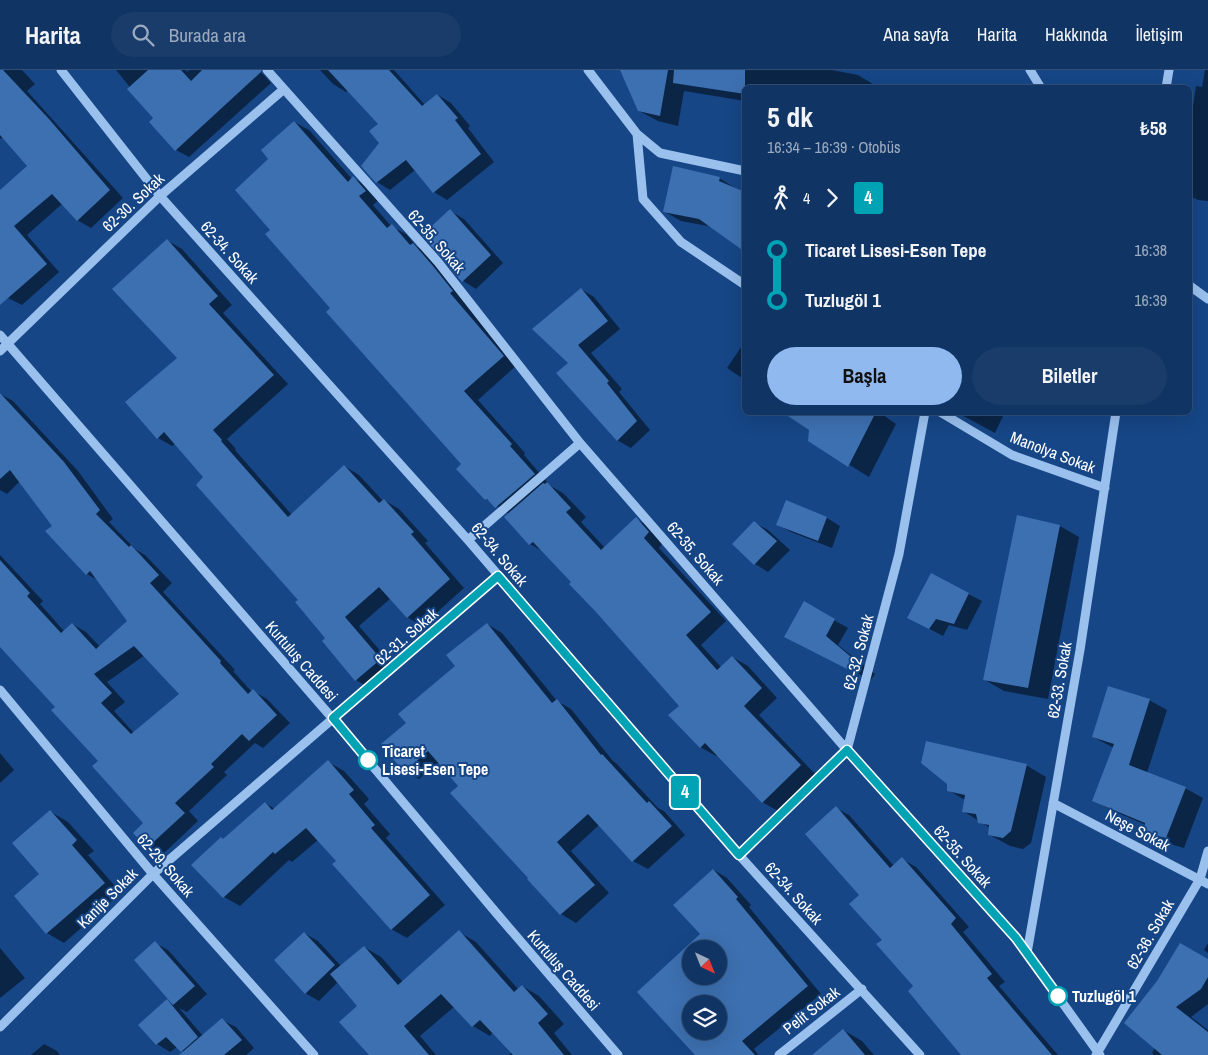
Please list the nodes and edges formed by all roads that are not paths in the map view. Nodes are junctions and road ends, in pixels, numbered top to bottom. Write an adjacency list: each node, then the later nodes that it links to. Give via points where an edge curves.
1 (61, 70): 11 (street, 62-34. Sokak)
2 (267, 70): 8 (street, 62-35. Sokak)
3 (588, 70): 9 (street)
4 (1030, 70): 6 (street)
5 (1169, 70): 7 (street)
6 (1039, 85)
7 (1166, 85)
8 (284, 90): 11 (street, 62-30. Sokak); 21 (street, 62-35. Sokak, via 438,262)
9 (637, 134): 10 (street, via 660,153); 12 (street, via 643,199 681,242)
10 (742, 170)
11 (160, 196): 16 (street, 62-30. Sokak); 23 (street, 62-34. Sokak)
12 (742, 283)
13 (1192, 287): 14 (street)
14 (1208, 299)
15 (0, 335): 16 (street, Kurtuluş Caddesi)
16 (8, 344): 17 (street, 62-30. Sokak); 26 (street, Kurtuluş Caddesi)
17 (0, 351)
18 (924, 415): 27 (street, 62-32. Sokak, via 899,554)
19 (945, 415): 22 (street, Manolya Sokak, via 1012,455)
20 (1116, 415): 22 (street, 62-33. Sokak)
21 (580, 443): 23 (street); 27 (street, 62-35. Sokak)
22 (1105, 488): 28 (street, 62-33. Sokak)
23 (468, 540): 24 (street, 62-34. Sokak)
24 (498, 576): 26 (street, 62-31. Sokak); 30 (street, 62-34. Sokak)
25 (0, 690): 31 (street, 62-29. Sokak)
26 (333, 718): 31 (street, Kanije Sokak); 38 (street, Kurtuluş Caddesi)
27 (847, 750): 30 (street); 33 (street, 62-35. Sokak)
28 (1053, 803): 32 (street, Neşe Sokak); 33 (street, 62-33. Sokak)
29 (1208, 851): 32 (street, 62-36. Sokak)
30 (739, 855): 34 (street, 62-34. Sokak)
31 (152, 874): 35 (street, Kanije Sokak); 37 (street, 62-29. Sokak)
32 (1204, 882): 36 (street, 62-36. Sokak)
33 (1027, 953): 36 (street, 62-35. Sokak)
34 (862, 989): 39 (street, Pelit Sokak); 40 (street, 62-34. Sokak)
35 (0, 1027)
36 (1098, 1054)
37 (314, 1055)
38 (618, 1055)
39 (779, 1055)
40 (920, 1055)

